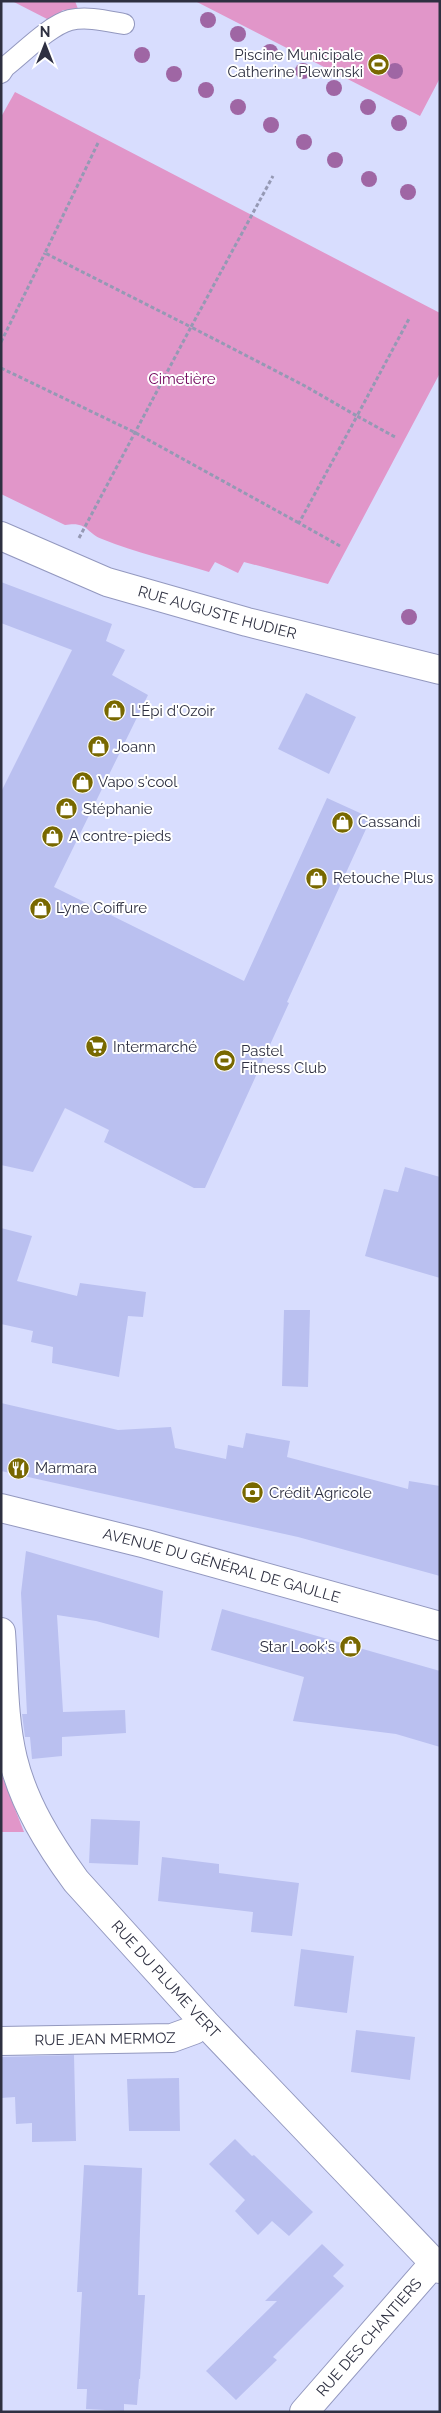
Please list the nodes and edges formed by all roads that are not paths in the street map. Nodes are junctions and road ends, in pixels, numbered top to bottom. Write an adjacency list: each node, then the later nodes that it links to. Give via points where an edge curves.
1 (124, 24): 2 (lane, via 93,19 60,24 4,67)
2 (1, 73)
3 (1, 536): 4 (street, RUE AUGUSTE HUDIER, via 107,582 189,607)
4 (440, 670)
5 (3, 1514): 6 (street, AVENUE DU GÉNÉRAL DE GAULLE, via 146,1544)
6 (440, 1626)
7 (1, 1632): 8 (street, RUE DU PLUME VERT, via 13,1757 24,1794 76,1881)
8 (203, 2021): 9 (street, RUE JEAN MERMOZ, via 194,2030 172,2038); 10 (street, RUE DU PLUME VERT)
9 (1, 2041)
10 (437, 2266): 11 (street, RUE DES CHANTIERS)
11 (304, 2412)

